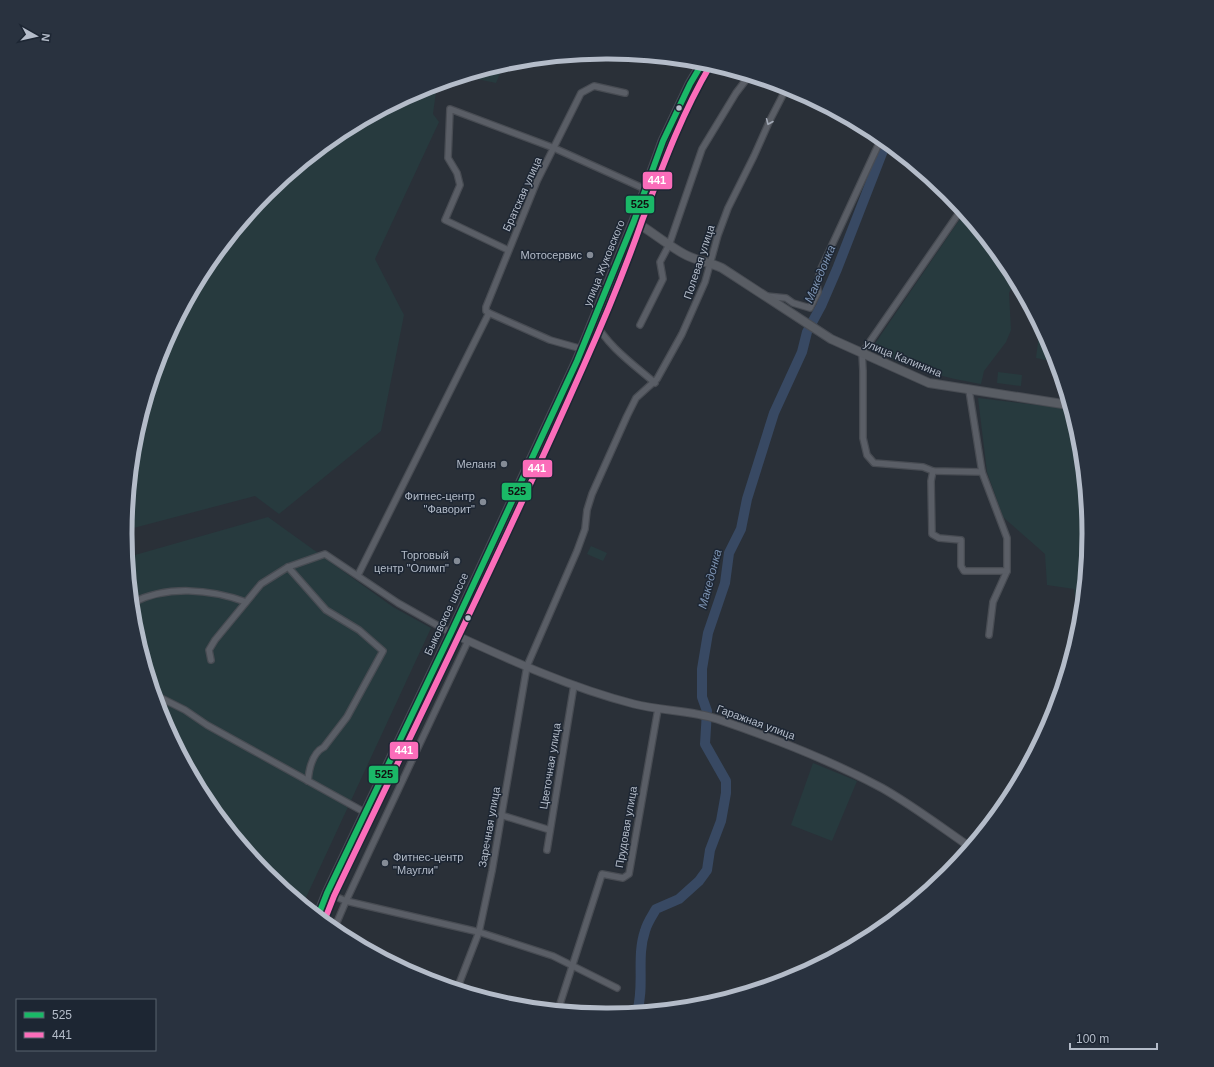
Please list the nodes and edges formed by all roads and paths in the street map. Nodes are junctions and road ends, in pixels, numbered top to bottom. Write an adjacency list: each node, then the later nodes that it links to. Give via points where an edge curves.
1 (700, 68): 7 (main road, улица Жуковского, via 676,111)
2 (746, 80): 10 (street, via 702,149)
3 (625, 93): 6 (street, via 594,86 581,93)
4 (784, 93): 12 (street, Полевая улица, one-way to 12, via 730,203)
5 (878, 144): 13 (street, via 820,271 818,292 810,308 786,298)
6 (554, 148): 7 (street); 11 (street, Братская улица); 11 (street, Братская улица, via 450,110 448,158 460,186 445,220)
7 (645, 189): 9 (main road, улица Жуковского)
8 (958, 214): 18 (street)
9 (634, 221): 10 (main road, улица Калинина); 15 (main road, улица Жуковского)
10 (669, 245): 12 (main road, улица Калинина, via 694,259); 16 (street, via 660,262 663,279)
11 (508, 250): 14 (street, Братская улица, via 486,306)
12 (711, 263): 13 (main road, улица Калинина); 19 (street, Полевая улица, via 671,357)
13 (765, 296): 18 (main road, улица Калинина, via 814,329)
14 (489, 313): 17 (street, via 550,340); 26 (street)
15 (594, 320): 17 (main road, Быковское шоссе); 19 (street, via 612,345)
16 (640, 325)
17 (582, 349): 29 (main road, Быковское шоссе)
18 (862, 353): 20 (main road, улица Калинина, via 929,383); 22 (street, via 863,438 867,455 874,463 923,467)
19 (654, 383): 33 (street, Полевая улица, via 636,398 627,416 592,494 585,529 577,551)
20 (969, 390): 21 (main road, улица Калинина); 23 (street)
21 (1063, 404)
22 (933, 471): 23 (street); 25 (street, via 932,534 939,538 961,540 961,566 964,571)
23 (982, 472): 25 (street, via 1007,538)
24 (288, 567): 26 (street, via 325,554); 28 (street, via 261,584); 37 (street, via 326,610 359,630 383,651 347,717 324,747 318,750 309,769)
25 (1007, 571): 30 (street, via 993,602)
26 (358, 575): 29 (street, via 398,603)
27 (138, 601): 28 (street, via 157,593 200,592 233,597)
28 (246, 602): 32 (street, via 209,650)
29 (451, 633): 31 (street, Гаражная улица); 38 (main road, Быковское шоссе)
30 (989, 635)
31 (468, 641): 33 (street, Гаражная улица); 44 (street)
32 (211, 660)
33 (527, 666): 34 (street, Гаражная улица); 39 (street, Заречная улица)
34 (574, 685): 36 (street, Гаражная улица); 40 (street, Цветочная улица)
35 (163, 699): 37 (street)
36 (658, 709): 41 (street, Гаражная улица, via 707,716 781,743 865,779); 48 (street, Прудовая улица, via 629,874 623,878 602,874)
37 (308, 781): 38 (street)
38 (366, 813): 43 (main road, Быковское шоссе)
39 (501, 815): 40 (street); 47 (street, Заречная улица)
40 (550, 830): 42 (street, Цветочная улица)
41 (966, 844)
42 (547, 850)
43 (327, 893): 44 (street); 45 (main road, Быковское шоссе)
44 (346, 900): 46 (street); 47 (street)
45 (320, 911)
46 (336, 923)
47 (479, 932): 48 (street, via 553,956); 49 (street, Заречная улица)
48 (574, 966): 50 (street); 51 (street, Прудовая улица)
49 (459, 984)
50 (617, 988)
51 (560, 1005)

